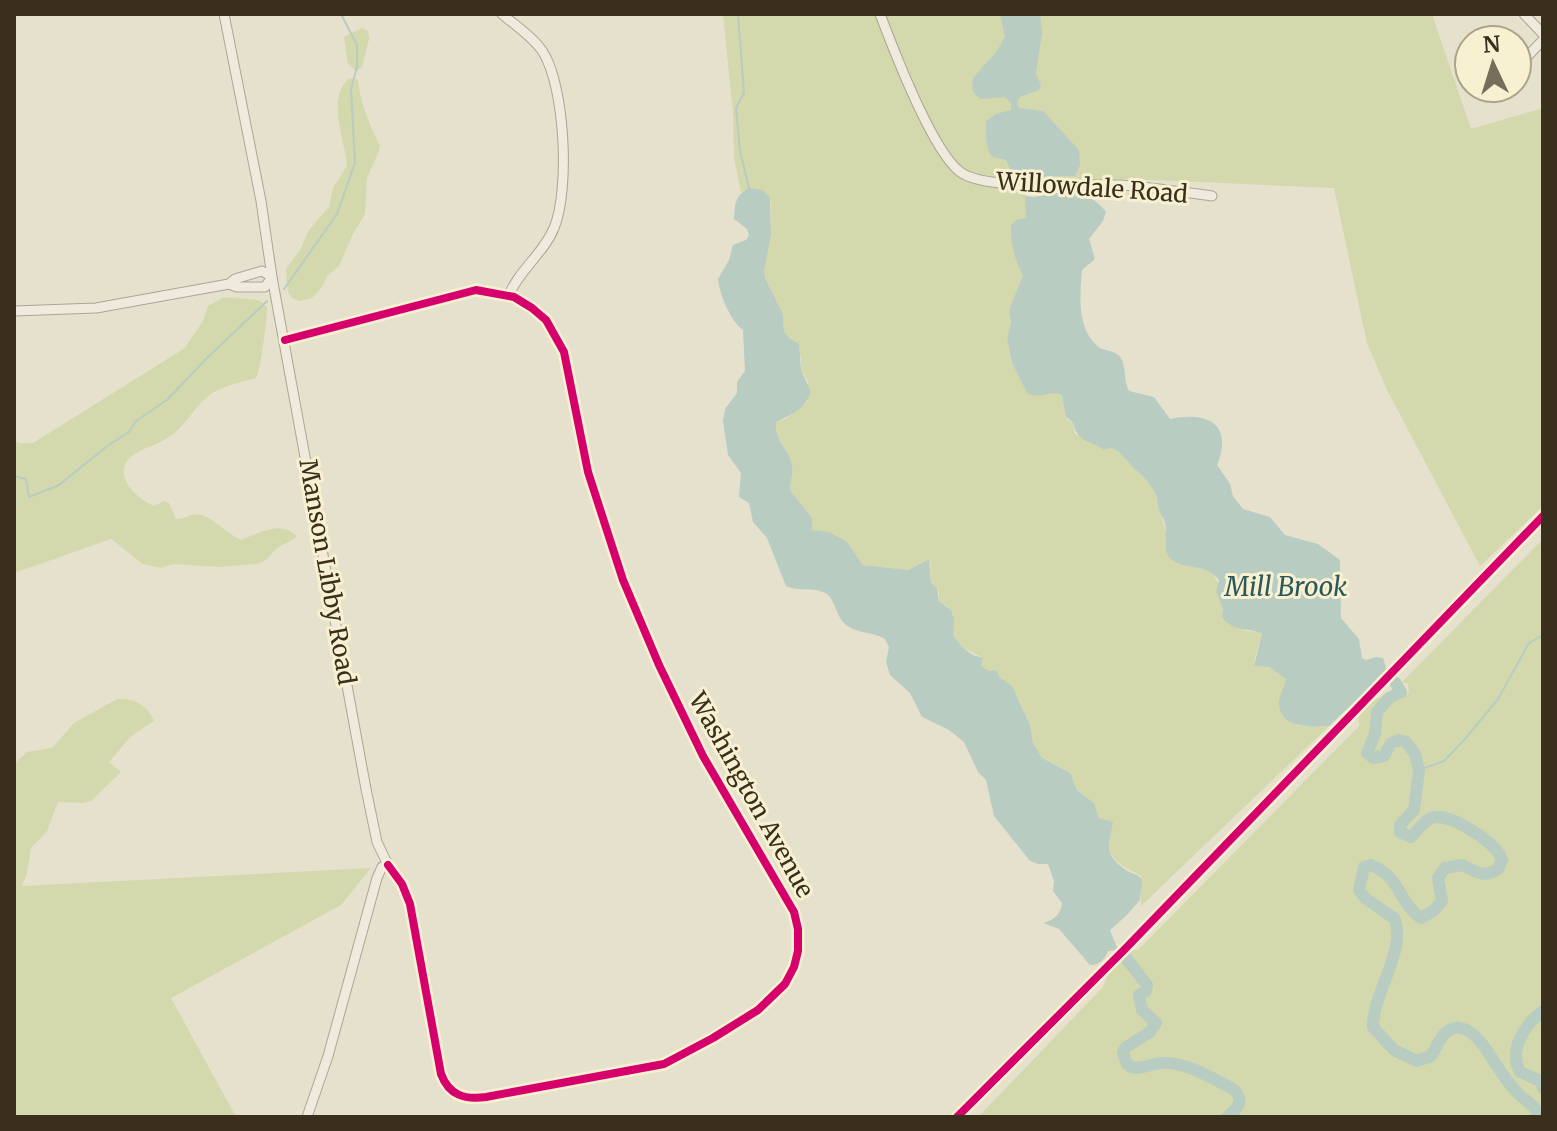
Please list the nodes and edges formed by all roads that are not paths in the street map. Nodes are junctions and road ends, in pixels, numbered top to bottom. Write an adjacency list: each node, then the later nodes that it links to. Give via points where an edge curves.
1 (224, 14): 7 (street, Manson Libby Road)
2 (502, 14): 8 (street, via 538,45 548,61 563,139 556,224)
3 (880, 14): 6 (street, Willowdale Road, via 937,142 967,177)
4 (1524, 14): 5 (street)
5 (1543, 37)
6 (1212, 196)
7 (272, 277): 9 (street, via 262,271 229,284 96,308); 10 (street, Manson Libby Road)
8 (509, 295): 10 (street, Washington Avenue, via 458,293); 11 (street, Washington Avenue, via 541,315 561,343 588,472 623,580 696,742 794,912 796,960 771,1000 671,1061 464,1098 450,1090 441,1074 410,904)
9 (14, 311)
10 (285, 340): 11 (street, Manson Libby Road, via 374,831)
11 (388, 865): 12 (street, via 377,878)
12 (307, 1117)

